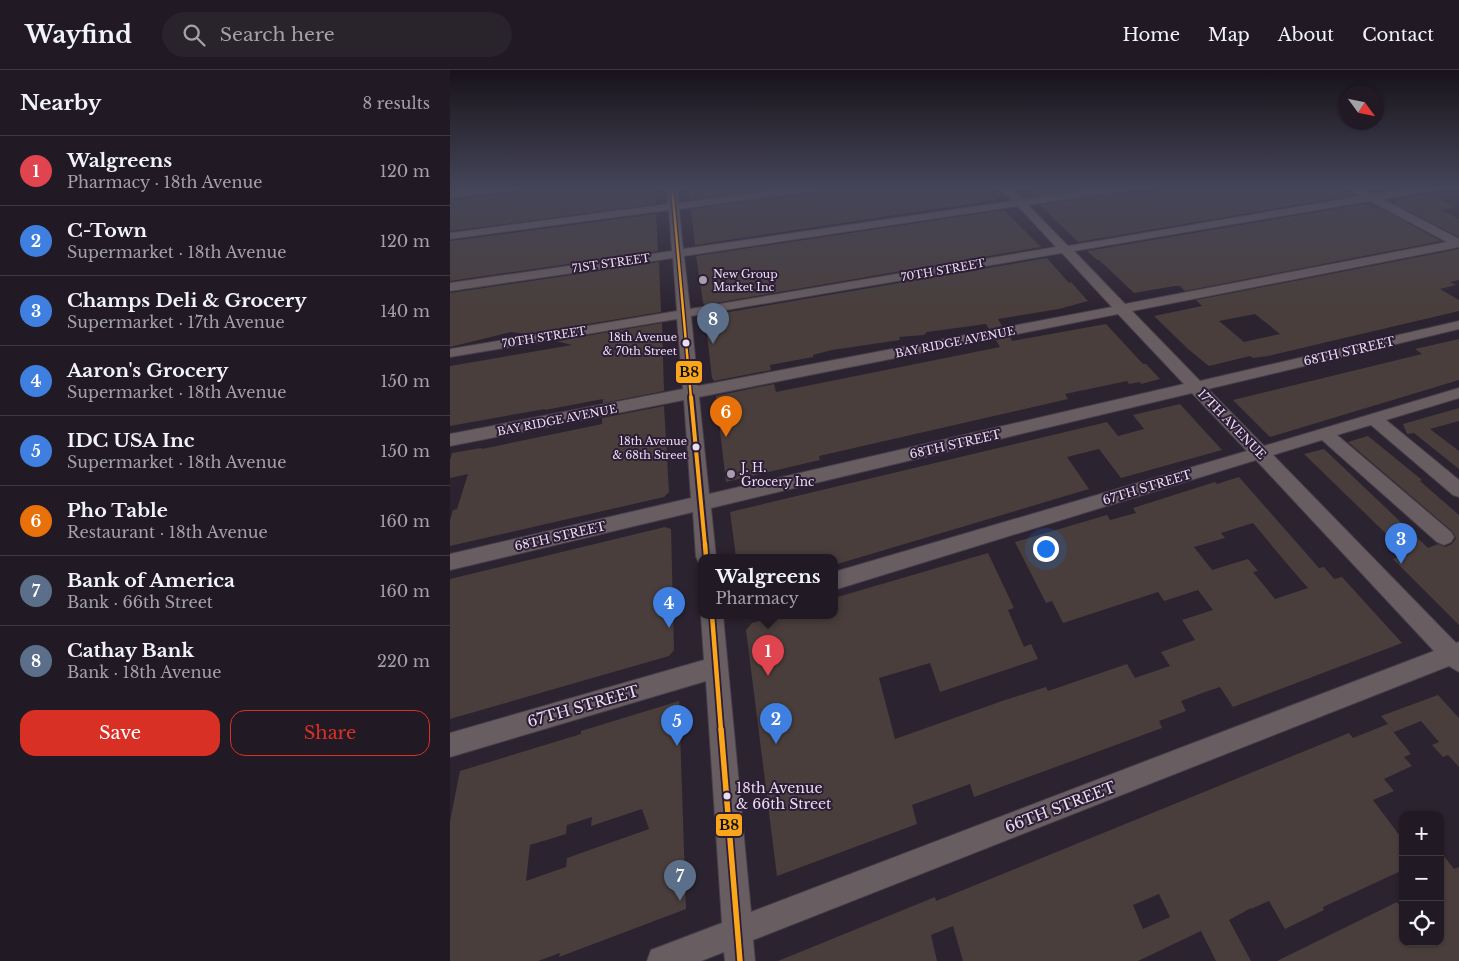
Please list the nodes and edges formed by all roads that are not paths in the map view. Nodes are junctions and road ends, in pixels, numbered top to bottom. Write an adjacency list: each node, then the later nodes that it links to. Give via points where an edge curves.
1 (505, 229): 7 (street)
2 (676, 229): 10 (street)
3 (846, 229): 10 (street, 71ST STREET)
4 (1044, 229): 9 (street, 17TH AVENUE)
5 (1187, 229): 9 (street, 70TH STREET)
6 (1430, 229): 8 (street)
7 (450, 236)
8 (1458, 243): 12 (street, BAY RIDGE AVENUE)
9 (1064, 249): 12 (street, 17TH AVENUE); 13 (street, 70TH STREET)
10 (679, 253): 11 (street, 71ST STREET); 13 (street)
11 (450, 287)
12 (1121, 309): 16 (street, 17TH AVENUE); 18 (street, BAY RIDGE AVENUE)
13 (684, 314): 15 (street, 70TH STREET); 18 (street)
14 (1459, 325): 16 (street, 68TH STREET)
15 (450, 353)
16 (1196, 387): 22 (street, 17TH AVENUE); 24 (street, 68TH STREET)
17 (1459, 393): 19 (street, 67TH STREET)
18 (691, 394): 21 (street, BAY RIDGE AVENUE); 24 (street)
19 (1373, 418): 20 (street, 67TH STREET); 23 (street)
20 (1324, 433): 22 (street, 67TH STREET); 25 (street)
21 (450, 440)
22 (1260, 453): 28 (street, 67TH STREET); 30 (street, 17TH AVENUE)
23 (1459, 490)
24 (701, 503): 26 (street); 27 (street, 68TH STREET)
25 (1444, 537)
26 (706, 554)
27 (450, 562)
28 (838, 580)
29 (715, 619): 31 (street)
30 (1457, 656): 33 (street, 66TH STREET)
31 (716, 667): 32 (street, 67TH STREET); 33 (street)
32 (450, 745)
33 (737, 932): 34 (street, 66TH STREET); 35 (street)
34 (662, 961)
35 (740, 961)

